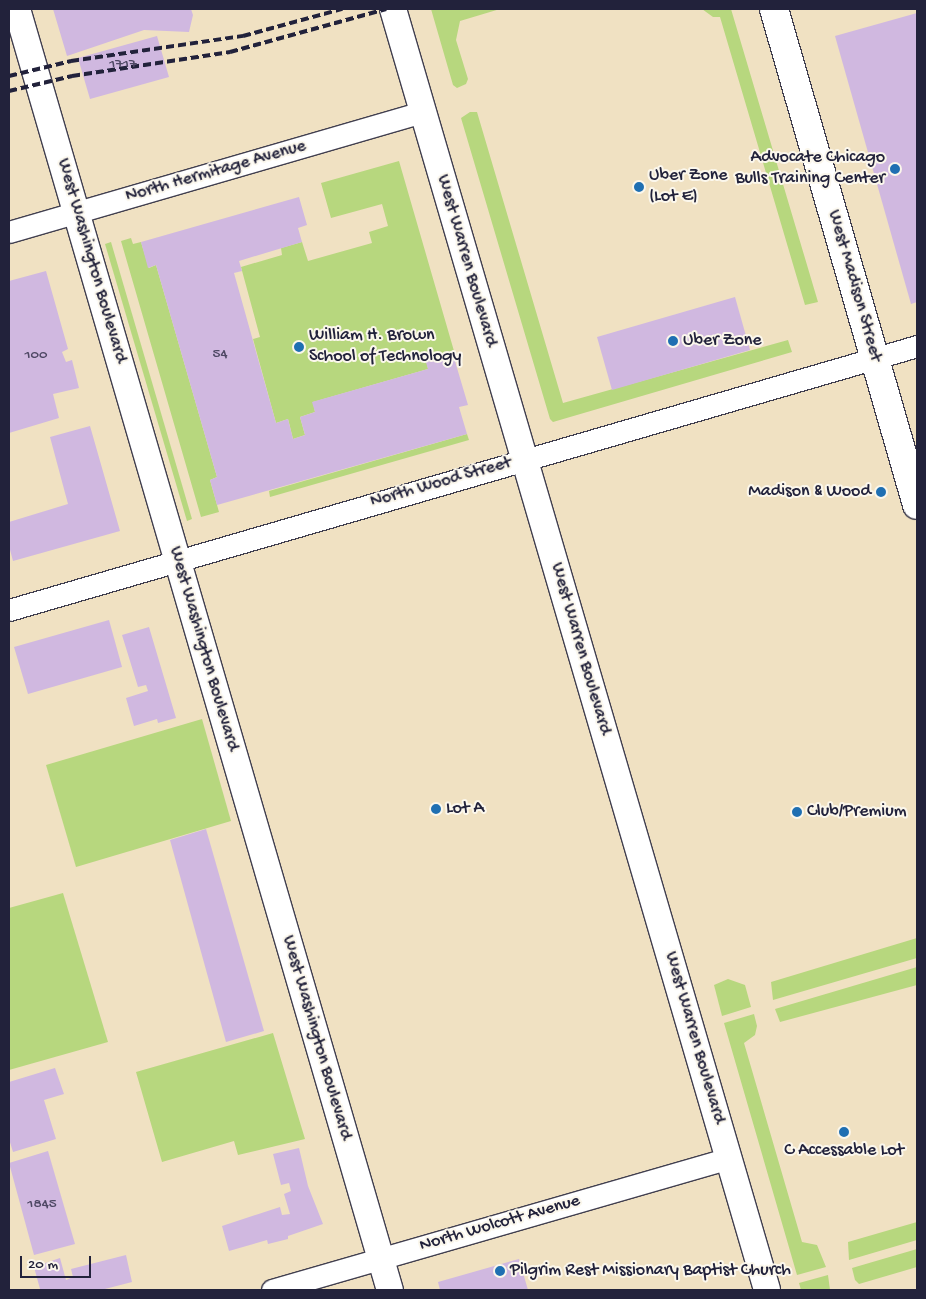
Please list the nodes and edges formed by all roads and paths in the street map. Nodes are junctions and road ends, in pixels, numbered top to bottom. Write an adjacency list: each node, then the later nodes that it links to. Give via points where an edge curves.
1 (17, 9): 5 (street, West Washington Boulevard)
2 (393, 9): 4 (street, West Warren Boulevard)
3 (774, 9): 8 (main road, West Madison Street)
4 (423, 112): 5 (street, North Hermitage Avenue); 9 (street, West Warren Boulevard)
5 (76, 213): 6 (street, North Hermitage Avenue); 11 (street, West Washington Boulevard)
6 (9, 232)
7 (917, 346): 8 (street, North Wood Street)
8 (874, 358): 9 (street, North Wood Street); 10 (main road, West Madison Street)
9 (524, 459): 11 (street, North Wood Street); 13 (street, West Warren Boulevard)
10 (917, 505)
11 (178, 561): 12 (street, North Wood Street); 14 (street, West Washington Boulevard)
12 (9, 610)
13 (729, 1158): 14 (street, North Wolcott Avenue); 17 (street, West Warren Boulevard)
14 (380, 1259): 15 (street, North Wolcott Avenue); 16 (street, West Washington Boulevard)
15 (272, 1290)
16 (390, 1290)
17 (767, 1290)

